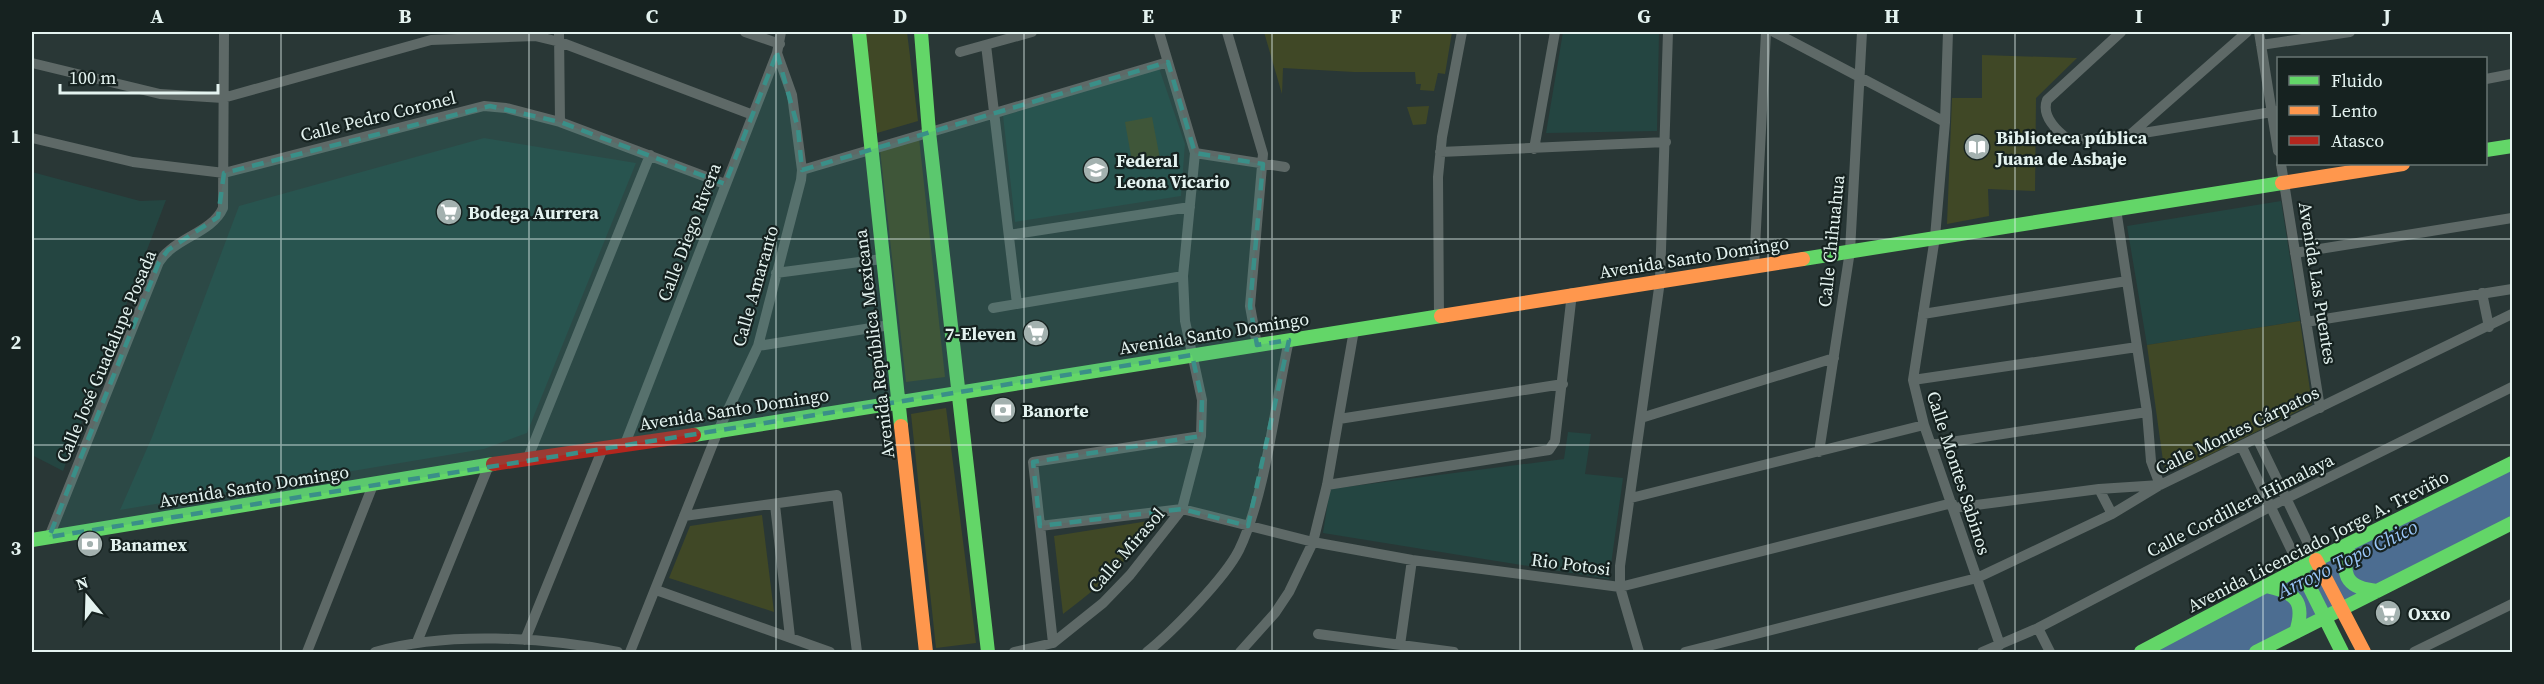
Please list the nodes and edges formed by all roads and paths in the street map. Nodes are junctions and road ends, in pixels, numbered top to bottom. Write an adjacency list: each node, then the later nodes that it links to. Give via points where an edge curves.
1 (224, 32): 30 (street, Calle José Guadalupe Posada)
2 (745, 32): 23 (street)
3 (781, 32): 23 (street, Calle Diego Rivera)
4 (859, 32): 43 (main road, Avenida República Mexicana)
5 (921, 32): 36 (main road)
6 (1032, 32): 21 (street)
7 (1158, 32): 25 (street, Calle Mirasol)
8 (1227, 32): 48 (street, via 1256,123)
9 (1462, 32): 45 (street)
10 (1555, 32): 42 (street)
11 (1668, 32): 40 (street)
12 (1766, 32): 64 (street)
13 (1774, 32): 28 (street)
14 (1862, 32): 28 (street, Calle Chihuahua)
15 (1948, 32): 35 (street, Calle Montes Sabinos)
16 (2121, 32): 37 (street, via 2051,95 2045,112 2069,140)
17 (2247, 32): 37 (street)
18 (2259, 32): 22 (street)
19 (2350, 32): 22 (street)
20 (560, 37): 30 (street, via 431,40); 33 (street); 34 (street)
21 (986, 45): 24 (street); 32 (street)
22 (2261, 45): 31 (street)
23 (778, 48): 33 (street, Calle Diego Rivera); 52 (street, Calle Amaranto, via 792,95)
24 (960, 52)
25 (1168, 62): 32 (street); 46 (street, Calle Mirasol)
26 (32, 63): 30 (street, via 160,94)
27 (2512, 74): 29 (street)
28 (1860, 75): 35 (street); 61 (street, Calle Chihuahua)
29 (2487, 79)
30 (223, 98): 53 (street, Calle José Guadalupe Posada)
31 (2275, 111): 37 (street); 39 (street)
32 (995, 113): 36 (street); 59 (street)
33 (753, 115): 55 (street, Calle Diego Rivera)
34 (560, 122): 47 (street, Calle Pedro Coronel); 53 (street, Calle Pedro Coronel, via 484,106)
35 (1945, 122): 60 (street, Calle Montes Sabinos)
36 (929, 132): 43 (street); 90 (main road)
37 (2131, 135)
38 (32, 138): 53 (street, Calle Pedro Coronel, via 133,162)
39 (2277, 138)
40 (1666, 142): 42 (street); 67 (street)
41 (2512, 146): 44 (main road)
42 (1534, 149): 45 (street)
43 (870, 150): 52 (street); 63 (main road, Avenida República Mexicana)
44 (2487, 150)
45 (1440, 152): 76 (street, via 1436,225)
46 (1195, 153): 48 (street); 56 (street, Calle Mirasol)
47 (650, 155): 55 (street, Calle Pedro Coronel); 105 (street)
48 (1263, 164): 51 (street); 82 (street, via 1250,306)
49 (2281, 165): 54 (street, Avenida Las Puentes)
50 (2397, 165): 54 (main road, Avenida Santo Domingo)
51 (1285, 167)
52 (802, 170): 65 (street, Calle Amaranto)
53 (224, 172): 123 (street, Calle José Guadalupe Posada, via 223,208 218,217 168,250 159,262)
54 (2284, 183): 57 (main road, Avenida Santo Domingo); 62 (street, Avenida Las Puentes)
55 (725, 184): 100 (street, Calle Diego Rivera)
56 (1190, 207): 59 (street); 66 (street, Calle Mirasol)
57 (2116, 209): 60 (main road, Avenida Santo Domingo); 68 (street)
58 (2512, 218): 62 (street)
59 (1009, 234): 72 (street)
60 (1935, 237): 61 (main road, Avenida Santo Domingo); 74 (street, Calle Montes Sabinos)
61 (1850, 252): 64 (main road, Avenida Santo Domingo); 86 (street, Calle Chihuahua)
62 (2295, 253): 77 (street, Avenida Las Puentes)
63 (882, 259): 65 (street); 78 (main road, Avenida República Mexicana)
64 (1754, 267): 67 (main road, Avenida Santo Domingo)
65 (776, 273): 83 (street, Calle Amaranto)
66 (1183, 276): 72 (street); 85 (street, Calle Mirasol, via 1185,321)
67 (1660, 281): 71 (main road, Avenida Santo Domingo); 94 (street)
68 (2127, 281): 74 (street); 84 (street)
69 (2512, 289): 70 (street)
70 (2482, 293): 77 (street); 79 (street)
71 (1572, 294): 76 (main road, Avenida Santo Domingo); 88 (street)
72 (1017, 304): 73 (street)
73 (993, 308)
74 (1923, 314): 87 (street, Calle Montes Sabinos)
75 (2512, 314): 79 (street, Calle Montes Cárpatos)
76 (1439, 317): 80 (main road, Avenida Santo Domingo)
77 (2306, 322): 92 (street, Avenida Las Puentes)
78 (890, 325): 83 (street); 91 (main road, Avenida República Mexicana)
79 (2489, 327): 92 (street, Calle Montes Cárpatos)
80 (1354, 330): 81 (main road, Avenida Santo Domingo); 95 (street)
81 (1289, 340): 82 (main road, Avenida Santo Domingo); 122 (street)
82 (1257, 345): 85 (main road, Avenida Santo Domingo)
83 (758, 346): 97 (street, Calle Amaranto)
84 (2137, 347): 87 (street); 93 (street)
85 (1192, 355): 90 (main road, Avenida Santo Domingo); 98 (street, Calle Mirasol, via 1202,400)
86 (1834, 358): 94 (street); 104 (street, Calle Chihuahua)
87 (1913, 380): 96 (street, Calle Montes Sabinos)
88 (1563, 384): 95 (street); 109 (street, via 1555,441 1549,450)
89 (2512, 387): 113 (street, Calle Cordillera Himalaya)
90 (959, 391): 91 (main road, Avenida Santo Domingo); 155 (main road)
91 (897, 402): 97 (main road, Avenida Santo Domingo); 154 (main road, Avenida República Mexicana)
92 (2320, 408): 99 (street, Calle Montes Cárpatos)
93 (2147, 412): 101 (street); 110 (street, via 2151,460)
94 (1641, 418): 112 (street)
95 (1339, 419): 109 (street)
96 (1924, 425): 101 (street, Calle Montes Sabinos); 104 (street)
97 (718, 431): 100 (main road, Avenida Santo Domingo); 119 (street, Calle Amaranto)
98 (1201, 436): 117 (street, Calle Mirasol); 121 (street, via 1033,462)
99 (2258, 440): 102 (street, Calle Montes Cárpatos); 113 (street)
100 (625, 444): 103 (main road, Avenida Santo Domingo)
101 (1931, 445): 115 (street, Calle Montes Sabinos)
102 (2242, 447): 110 (street, Calle Montes Cárpatos); 116 (street)
103 (603, 448): 105 (main road, Avenida Santo Domingo); 142 (street)
104 (1819, 452): 112 (street)
105 (527, 460): 107 (main road, Avenida Santo Domingo)
106 (2512, 463): 126 (main road, Avenida Licenciado Jorge A. Treviño)
107 (489, 465): 108 (main road, Avenida Santo Domingo); 143 (street)
108 (373, 485): 123 (main road, Avenida Santo Domingo); 148 (street)
109 (1327, 485): 125 (street)
110 (2160, 485): 111 (street, Rio Potosi); 118 (street, Calle Montes Cárpatos)
111 (2099, 489): 115 (street, Rio Potosi); 118 (street)
112 (1631, 498): 132 (street)
113 (2287, 498): 116 (street, Calle Cordillera Himalaya); 128 (street)
114 (775, 505): 119 (street); 141 (street); 153 (street, via 837,495)
115 (1953, 505): 130 (street, Calle Montes Sabinos); 132 (street, Rio Potosi)
116 (2271, 507): 129 (street); 139 (street, Calle Cordillera Himalaya)
117 (1182, 509): 121 (street); 122 (street, Rio Potosi); 144 (street, Calle Mirasol, via 1130,575 1103,603)
118 (2112, 514): 130 (street, Calle Montes Cárpatos)
119 (684, 516): 133 (street, Calle Amaranto)
120 (2511, 525): 134 (main road)
121 (1040, 526): 144 (street)
122 (1248, 526): 125 (street, Rio Potosi); 157 (street, via 1229,567)
123 (48, 537): 124 (main road, Avenida Santo Domingo)
124 (32, 540)
125 (1313, 542): 127 (street, Rio Potosi); 158 (street, via 1289,592)
126 (2349, 544): 128 (main road, Avenida Licenciado Jorge A. Treviño); 134 (main road, via 2344,561 2347,579)
127 (1412, 560): 132 (street, Rio Potosi); 146 (street)
128 (2319, 566): 129 (main road, Avenida Licenciado Jorge A. Treviño); 136 (main road)
129 (2303, 574): 131 (main road, Avenida Licenciado Jorge A. Treviño); 137 (main road)
130 (1977, 578): 145 (street, Calle Montes Sabinos); 161 (street, Calle Montes Cárpatos)
131 (2266, 586): 138 (main road, via 2285,590 2296,598 2300,605); 164 (main road, Avenida Licenciado Jorge A. Treviño)
132 (1620, 587): 160 (street)
133 (656, 590): 141 (street); 151 (street, Calle Amaranto)
134 (2372, 591): 136 (main road)
135 (2512, 604): 168 (street)
136 (2341, 607): 137 (main road); 167 (main road)
137 (2324, 615): 138 (main road); 166 (main road)
138 (2298, 627): 165 (main road)
139 (2038, 628): 145 (street, Calle Cordillera Himalaya); 163 (street)
140 (1318, 634): 146 (street)
141 (790, 637): 152 (street)
142 (525, 640): 143 (street); 150 (street)
143 (417, 642): 147 (street)
144 (1053, 643): 156 (street, Calle Mirasol)
145 (2000, 645): 162 (street, Calle Cordillera Himalaya)
146 (1400, 648): 159 (street)
147 (399, 649): 149 (street)
148 (307, 652)
149 (375, 652)
150 (618, 652)
151 (630, 652)
152 (830, 652)
153 (857, 652)
154 (926, 652)
155 (988, 652)
156 (1014, 652)
157 (1147, 652)
158 (1240, 652)
159 (1454, 652)
160 (1639, 652)
161 (1685, 652)
162 (1982, 652)
163 (2050, 652)
164 (2141, 652)
165 (2256, 652)
166 (2342, 652)
167 (2364, 652)
168 (2414, 652)

